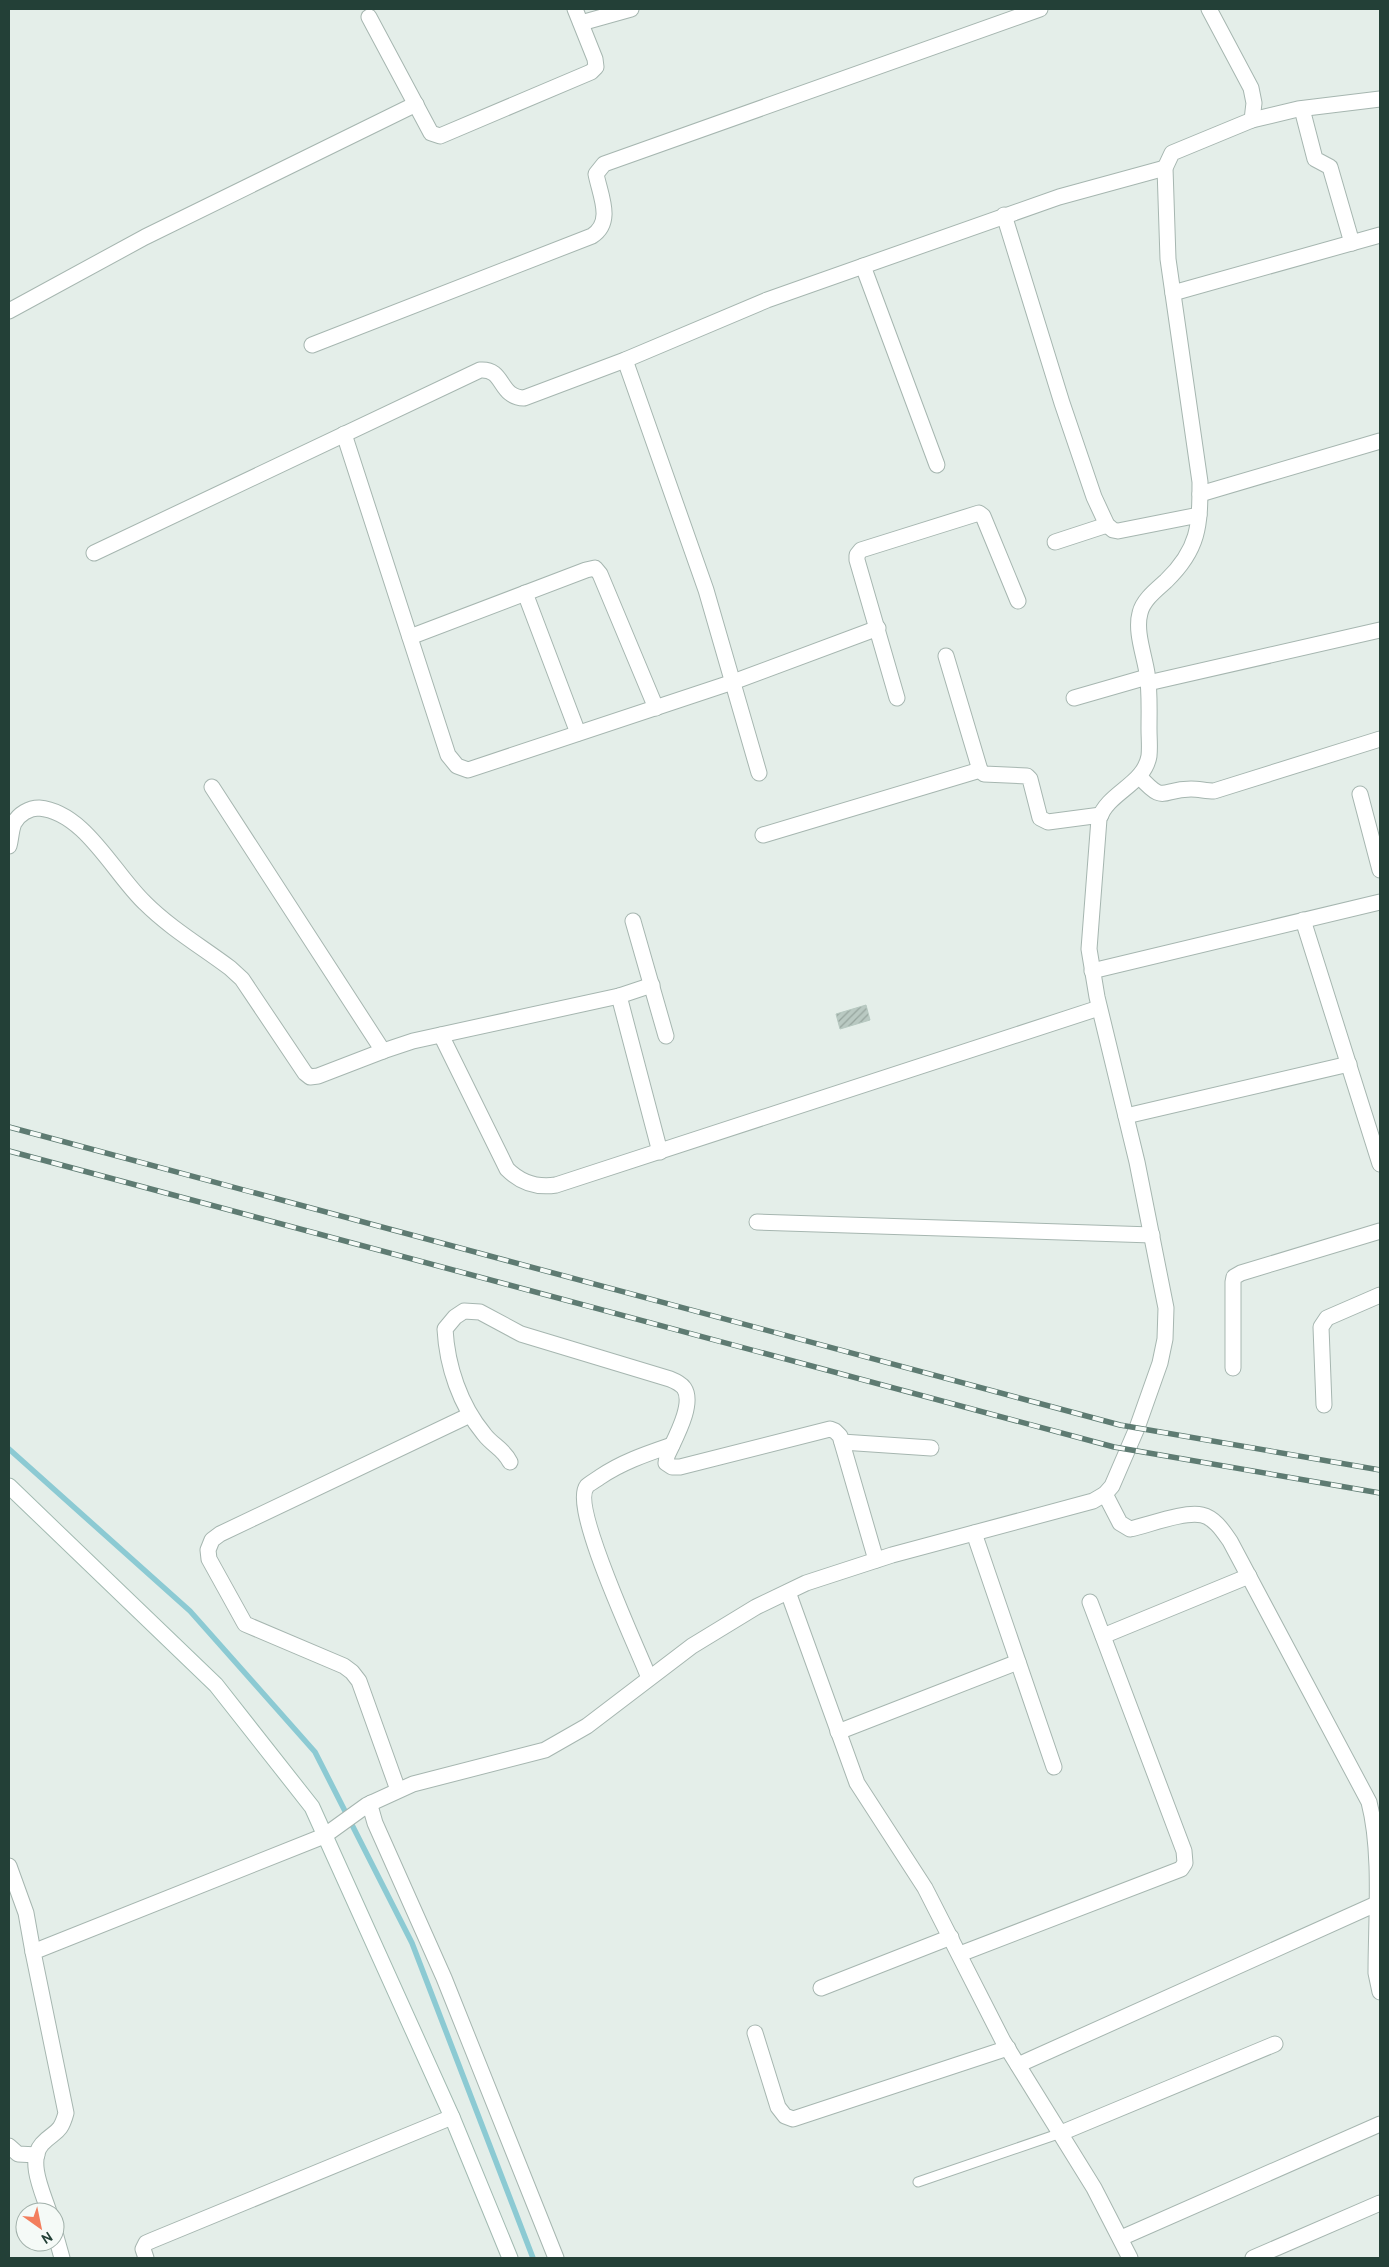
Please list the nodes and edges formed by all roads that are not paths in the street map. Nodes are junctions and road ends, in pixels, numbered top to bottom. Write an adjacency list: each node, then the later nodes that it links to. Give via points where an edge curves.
1 (575, 9): 6 (street)
2 (631, 9): 6 (street)
3 (1040, 9): 18 (street, via 604,164 596,174 605,218 603,226 592,236)
4 (1209, 9): 10 (street, via 1251,88 1254,103)
5 (369, 17): 8 (street)
6 (581, 23): 8 (street, via 595,59 596,67 591,72 440,136 431,132)
7 (1380, 99): 9 (street)
8 (416, 104): 17 (street, via 145,237)
9 (1302, 108): 10 (street); 14 (street, via 1314,159 1330,168)
10 (1252, 120): 11 (street, via 1172,154)
11 (1165, 168): 12 (street); 16 (street, via 1168,259)
12 (1004, 215): 15 (street); 25 (street, via 1062,403 1094,497)
13 (1380, 235): 14 (street)
14 (1352, 243): 16 (street)
15 (863, 266): 19 (street, via 768,300); 22 (street)
16 (1173, 293): 23 (street)
17 (9, 311)
18 (312, 346)
19 (624, 360): 20 (street, via 524,398 514,398 506,392 496,374 488,369 480,370); 35 (street, via 696,560)
20 (344, 434): 27 (street); 32 (street)
21 (1380, 441): 23 (street)
22 (937, 465)
23 (1200, 494): 24 (street)
24 (1199, 515): 25 (street, via 1118,531); 34 (street, via 1189,555 1147,599 1140,611 1138,623)
25 (1107, 525): 26 (street)
26 (1055, 542)
27 (94, 552)
28 (525, 593): 32 (street); 38 (street, via 595,568); 39 (street)
29 (1018, 601): 30 (street, via 983,516 975,513 861,550 857,560)
30 (878, 628): 35 (street); 36 (street)
31 (1380, 630): 34 (street)
32 (410, 637): 39 (street, via 448,755 457,766 468,770)
33 (946, 656): 41 (street)
34 (1148, 680): 37 (street); 43 (street, via 1149,756)
35 (733, 682): 38 (street); 42 (street)
36 (897, 698)
37 (1074, 698)
38 (656, 708): 39 (street)
39 (578, 733)
40 (1380, 738): 43 (street, via 1214,791 1190,789 1162,795 1152,791)
41 (980, 770): 46 (street, via 988,775 1027,776 1040,818 1048,822); 47 (street)
42 (759, 772)
43 (1139, 776): 46 (street, via 1111,800)
44 (212, 787): 59 (street)
45 (1360, 794): 49 (street)
46 (1101, 815): 53 (street, via 1089,940)
47 (763, 835)
48 (9, 846): 59 (street, via 15,823 22,813 34,808 60,812 83,831 151,909 242,979 305,1074 318,1076)
49 (1380, 870)
50 (1380, 902): 51 (street)
51 (1303, 920): 53 (street); 60 (street)
52 (634, 921): 54 (street)
53 (1092, 971): 56 (street)
54 (652, 985): 55 (street); 58 (street)
55 (619, 996): 57 (street); 62 (street)
56 (1100, 1008): 61 (street); 62 (street)
57 (441, 1035): 59 (street); 62 (street, via 507,1169 516,1178 532,1184 556,1186)
58 (666, 1036)
59 (383, 1050)
60 (1348, 1064): 61 (street); 63 (street)
61 (1126, 1116): 66 (street)
62 (660, 1152)
63 (1380, 1164)
64 (757, 1222): 66 (street)
65 (1380, 1231): 68 (street, via 1234,1277)
66 (1152, 1236): 76 (street, via 1166,1308 1165,1339 1137,1428)
67 (1380, 1295): 69 (street, via 1327,1318 1321,1327)
68 (1233, 1368)
69 (1324, 1405)
70 (470, 1416): 72 (street, via 457,1390 445,1329 464,1311 480,1312 521,1334 670,1379 683,1386 687,1394 687,1408); 74 (street, via 485,1436 504,1451); 87 (street, via 220,1534 212,1540 208,1550 212,1569 245,1624 352,1672)
71 (842, 1442): 72 (street, via 840,1436 830,1430 680,1467 666,1463); 73 (street); 78 (street)
72 (672, 1445): 84 (street, via 630,1459 610,1470 588,1486 583,1494 595,1547)
73 (931, 1448)
74 (510, 1462)
75 (9, 1486): 89 (street, via 216,1685 312,1807)
76 (1106, 1494): 77 (street, via 1093,1501); 79 (street, via 1120,1523 1130,1529 1190,1515 1204,1515 1218,1524)
77 (974, 1533): 78 (street); 83 (street)
78 (876, 1560): 80 (street)
79 (1249, 1576): 82 (street); 91 (street, via 1369,1802 1375,1830)
80 (788, 1592): 84 (street, via 756,1607 692,1646); 85 (street)
81 (1090, 1602): 82 (street)
82 (1103, 1636): 94 (street, via 1184,1852 1185,1863 1181,1869)
83 (1018, 1662): 85 (street); 86 (street)
84 (649, 1678): 87 (street, via 587,1726 545,1750)
85 (838, 1732): 92 (street, via 857,1783 911,1863)
86 (1054, 1767)
87 (398, 1790): 88 (street)
88 (369, 1804): 89 (street); 112 (street, via 444,1978)
89 (324, 1836): 93 (street); 101 (street)
90 (9, 1866): 93 (street, via 26,1913)
91 (1376, 1904): 96 (street, via 1376,1973); 100 (street)
92 (951, 1937): 94 (street); 95 (street)
93 (33, 1952): 105 (street, via 66,2113 63,2125 42,2144)
94 (960, 1954): 99 (street)
95 (821, 1988)
96 (1380, 1992)
97 (755, 2033): 99 (street, via 778,2107 784,2116 792,2119)
98 (1275, 2044): 103 (street)
99 (1008, 2048): 100 (street)
100 (1018, 2065): 103 (street)
101 (452, 2117): 110 (street, via 146,2243 143,2249); 111 (street)
102 (1380, 2124): 109 (street)
103 (1061, 2134): 106 (lane); 109 (street)
104 (9, 2146): 105 (street, via 18,2154)
105 (37, 2155): 107 (street, via 35,2165)
106 (918, 2182)
107 (46, 2202)
108 (1380, 2203): 114 (street)
109 (1121, 2238): 113 (street)
110 (146, 2258)
111 (510, 2258)
112 (556, 2258)
113 (1130, 2258)
114 (1253, 2258)

